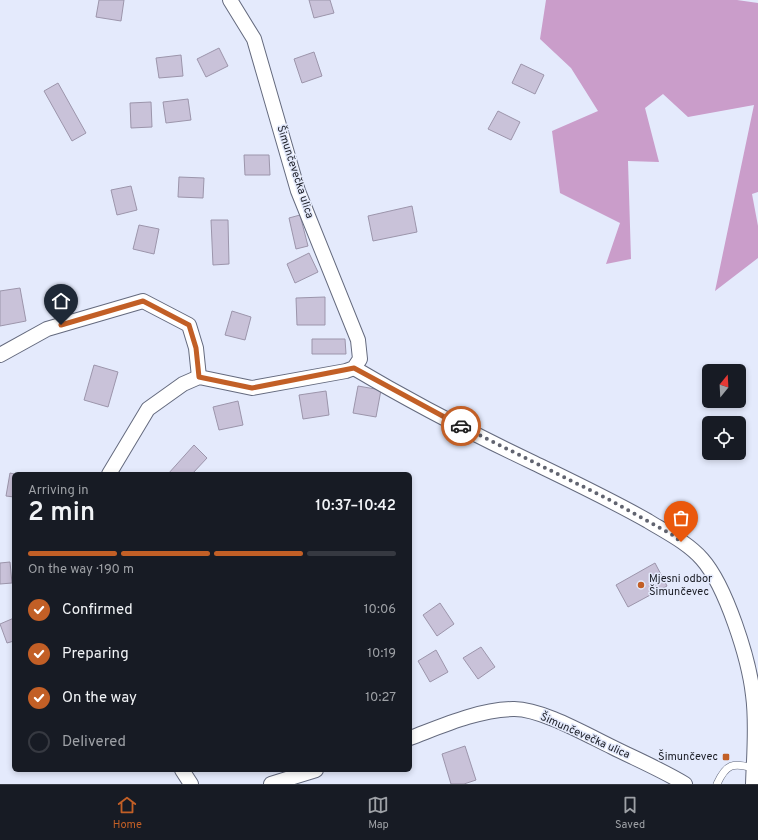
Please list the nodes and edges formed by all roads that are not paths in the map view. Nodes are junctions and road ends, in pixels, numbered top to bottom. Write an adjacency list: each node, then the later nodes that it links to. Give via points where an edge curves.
1 (230, 0): 3 (street, Šimunčevečka ulica, via 254,39 298,190 358,340 360,359)
2 (0, 355): 4 (street, via 47,329 143,301 189,325 196,348)
3 (354, 368): 4 (street, via 252,388); 7 (street, via 392,391 492,443 610,500 671,534 702,559 715,577 731,613 753,695)
4 (199, 377): 5 (street, via 183,384 148,409)
5 (110, 472)
6 (412, 737): 10 (street, Šimunčevečka ulica, via 456,721 514,709 538,714 577,730)
7 (753, 768): 11 (lane, via 740,764 731,765 724,770); 12 (street)
8 (310, 772): 9 (street)
9 (271, 784)
10 (685, 784)
11 (717, 784)
12 (753, 784)

